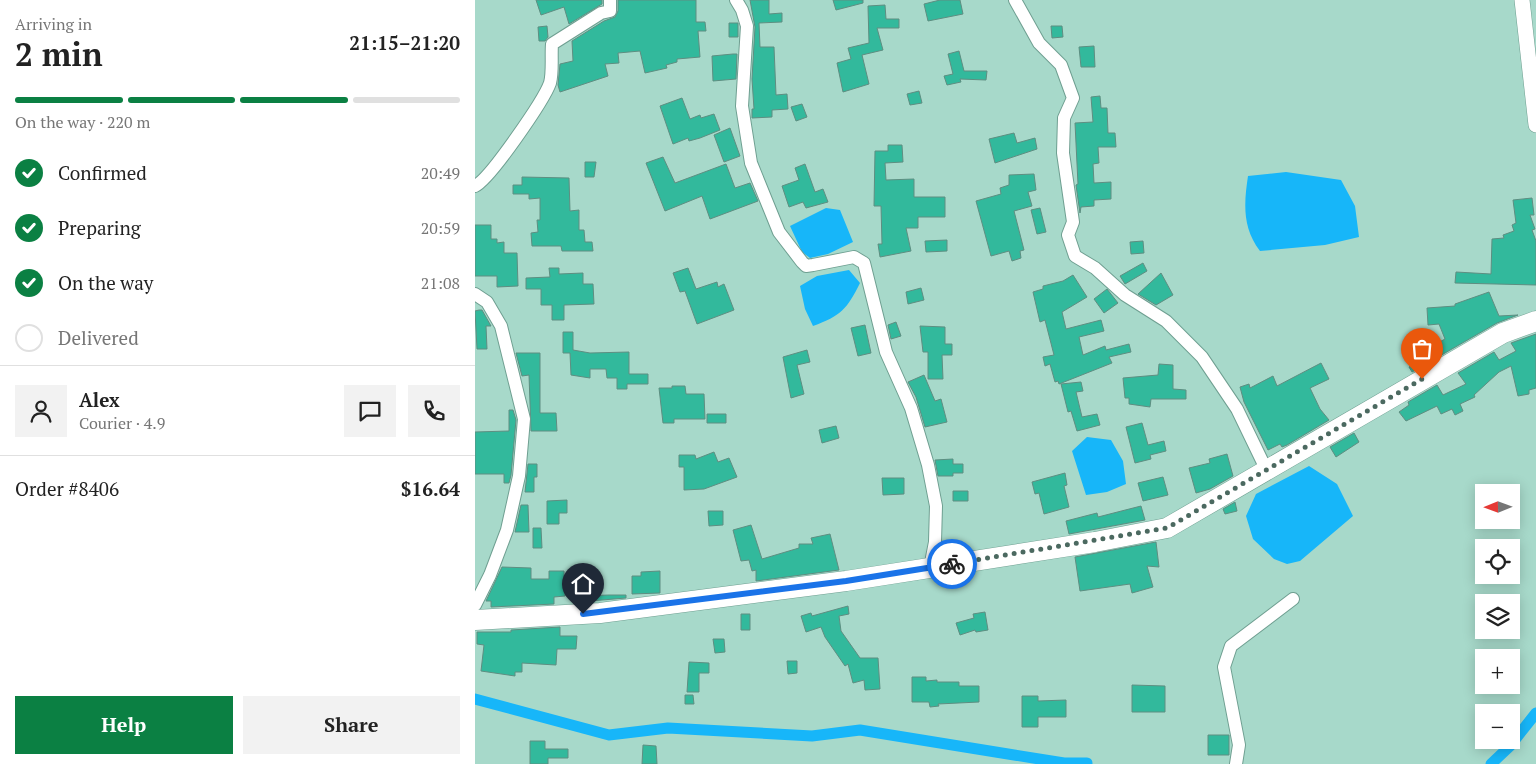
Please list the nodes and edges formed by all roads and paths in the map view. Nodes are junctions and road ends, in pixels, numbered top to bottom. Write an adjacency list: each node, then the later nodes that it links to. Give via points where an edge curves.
1 (610, 0): 6 (street, via 610,11 552,44 550,83 509,147 482,183)
2 (736, 0): 10 (street, via 743,10 747,26 741,106 751,163 779,232 806,266 854,257 863,263 886,352 911,408 928,465 936,506)
3 (1015, 0): 9 (street, via 1039,43 1061,65 1073,98 1064,118 1063,153 1073,222 1068,235 1075,256 1095,268 1125,295 1166,321 1202,357 1237,409)
4 (1522, 0): 5 (street)
5 (1536, 125)
6 (475, 186)
7 (475, 294): 12 (street, via 487,302 501,326 524,419 519,476 507,530)
8 (1536, 321): 9 (main road, via 1503,332)
9 (1266, 469): 10 (main road, via 1167,528)
10 (930, 568): 13 (main road, via 600,613)
11 (1293, 599): 14 (street, via 1231,646 1224,667 1239,745)
12 (475, 605)
13 (475, 620)
14 (1235, 764)

